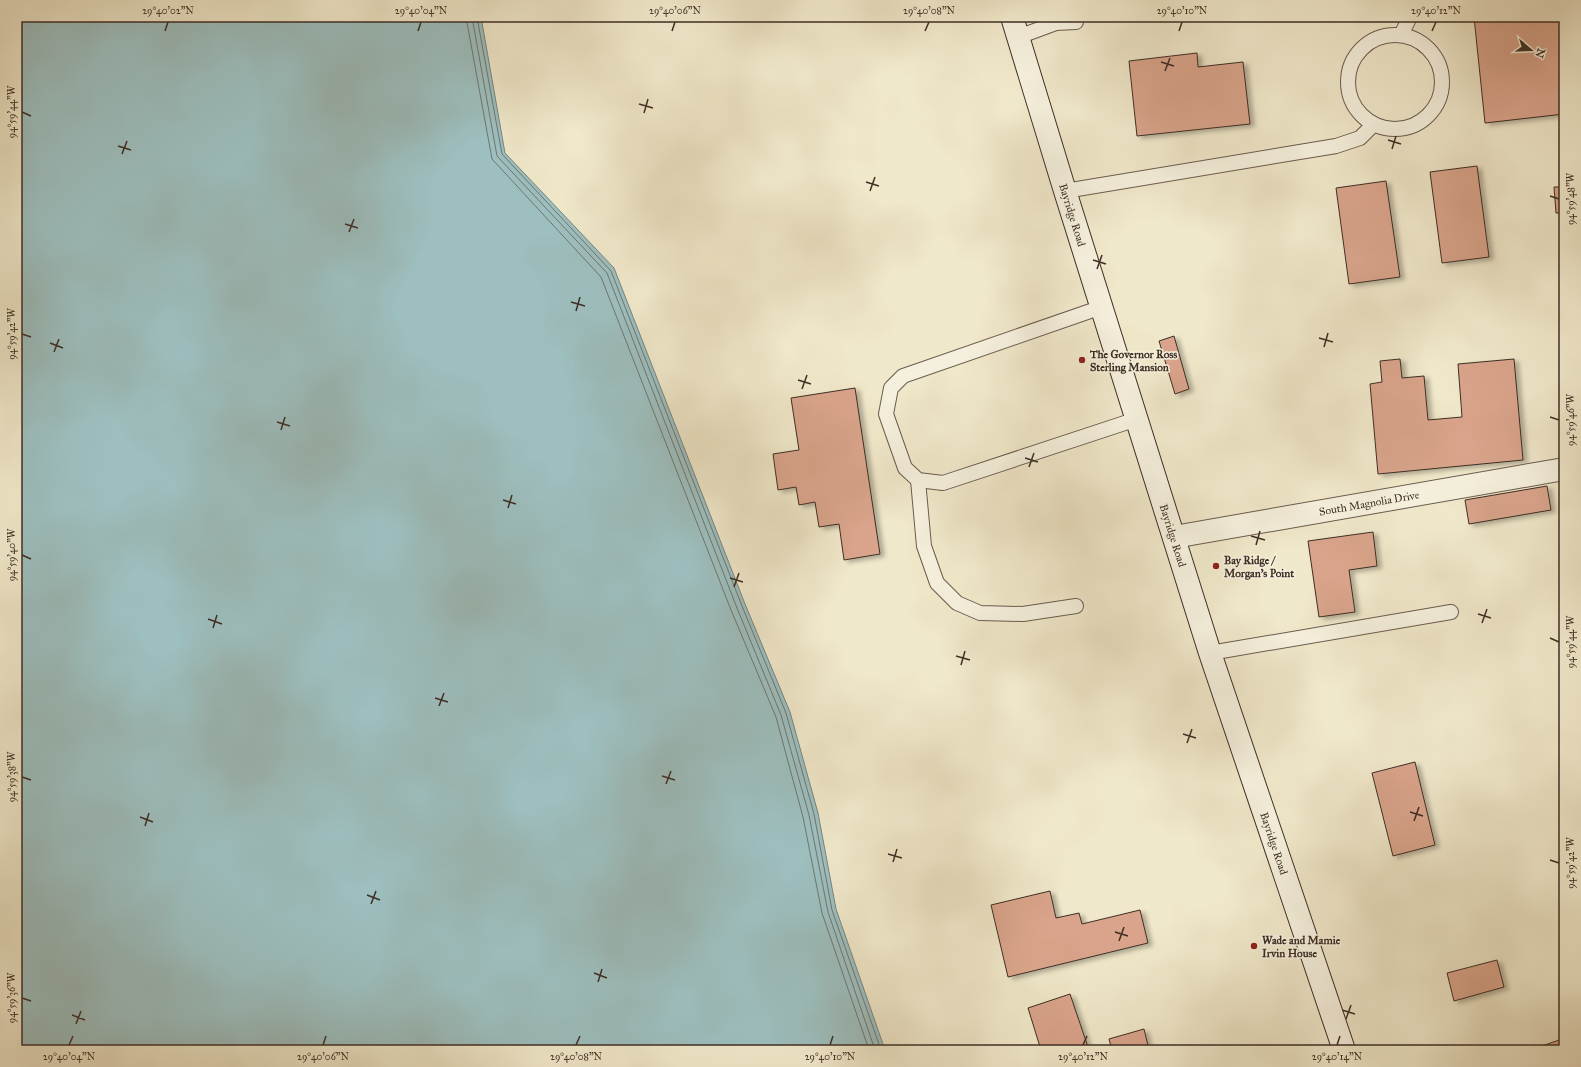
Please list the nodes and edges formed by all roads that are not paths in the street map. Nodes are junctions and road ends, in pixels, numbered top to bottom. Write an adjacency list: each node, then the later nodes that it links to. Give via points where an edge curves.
1 (1410, 17): 4 (lane)
2 (1076, 22): 3 (lane)
3 (1015, 27): 6 (street, Bayridge Road)
4 (1400, 35): 5 (lane, via 1378,37 1364,46 1353,59 1348,75 1352,104 1361,116); 5 (lane, via 1410,36 1425,45 1436,57 1442,73 1442,89 1437,103 1428,116 1416,124 1402,129 1387,129)
5 (1373, 125): 6 (lane, via 1360,138 1336,146)
6 (1065, 191): 7 (street, Bayridge Road)
7 (1102, 307): 8 (street, Bayridge Road); 10 (lane, via 903,376 891,388 886,414 905,468)
8 (1137, 419): 10 (lane, via 943,483); 11 (street, Bayridge Road)
9 (1564, 469): 11 (street, South Magnolia Drive)
10 (918, 480): 12 (lane, via 924,546 936,583 957,603 980,613 1023,614)
11 (1174, 537): 14 (street, Bayridge Road)
12 (1076, 606)
13 (1451, 612): 14 (lane)
14 (1210, 653): 15 (street, Bayridge Road)
15 (1344, 1050)

